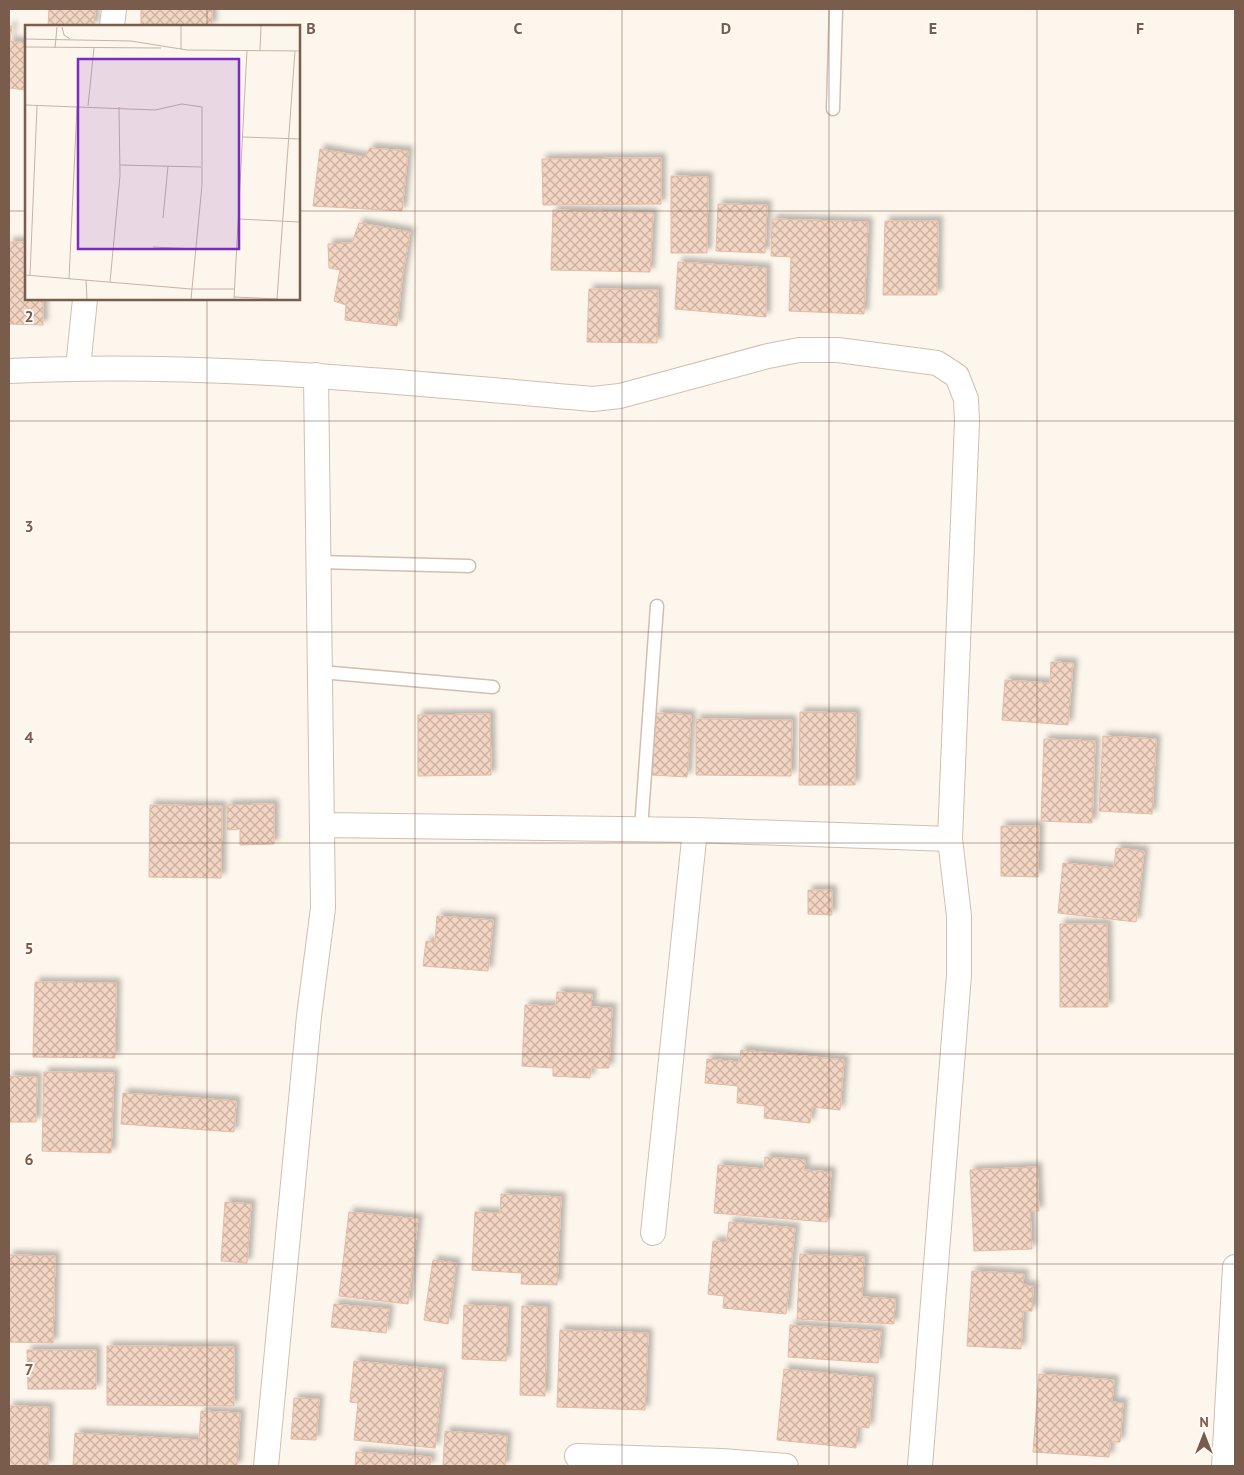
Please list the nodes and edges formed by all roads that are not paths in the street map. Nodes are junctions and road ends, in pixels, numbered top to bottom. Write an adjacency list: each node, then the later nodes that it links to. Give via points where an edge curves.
1 (114, 9): 3 (street)
2 (836, 9): 4 (lane)
3 (112, 25)
4 (833, 109)
5 (85, 300): 6 (street)
6 (78, 368): 7 (street); 8 (street)
7 (9, 371)
8 (316, 375): 9 (street); 17 (street, via 593,399 620,396 768,356 799,350 838,350 937,363 957,376 966,399 967,422)
9 (319, 562): 10 (lane); 12 (street)
10 (469, 566)
11 (657, 606): 15 (lane)
12 (321, 672): 13 (lane); 14 (street)
13 (493, 688)
14 (323, 825): 15 (street); 21 (street, via 323,908 308,1026)
15 (641, 829): 16 (street)
16 (695, 830): 17 (street); 18 (street)
17 (950, 839): 23 (street, via 959,916 959,975)
18 (653, 1233)
19 (1235, 1267): 24 (street)
20 (577, 1456): 22 (street)
21 (266, 1466)
22 (786, 1466)
23 (920, 1466)
24 (1224, 1466)

